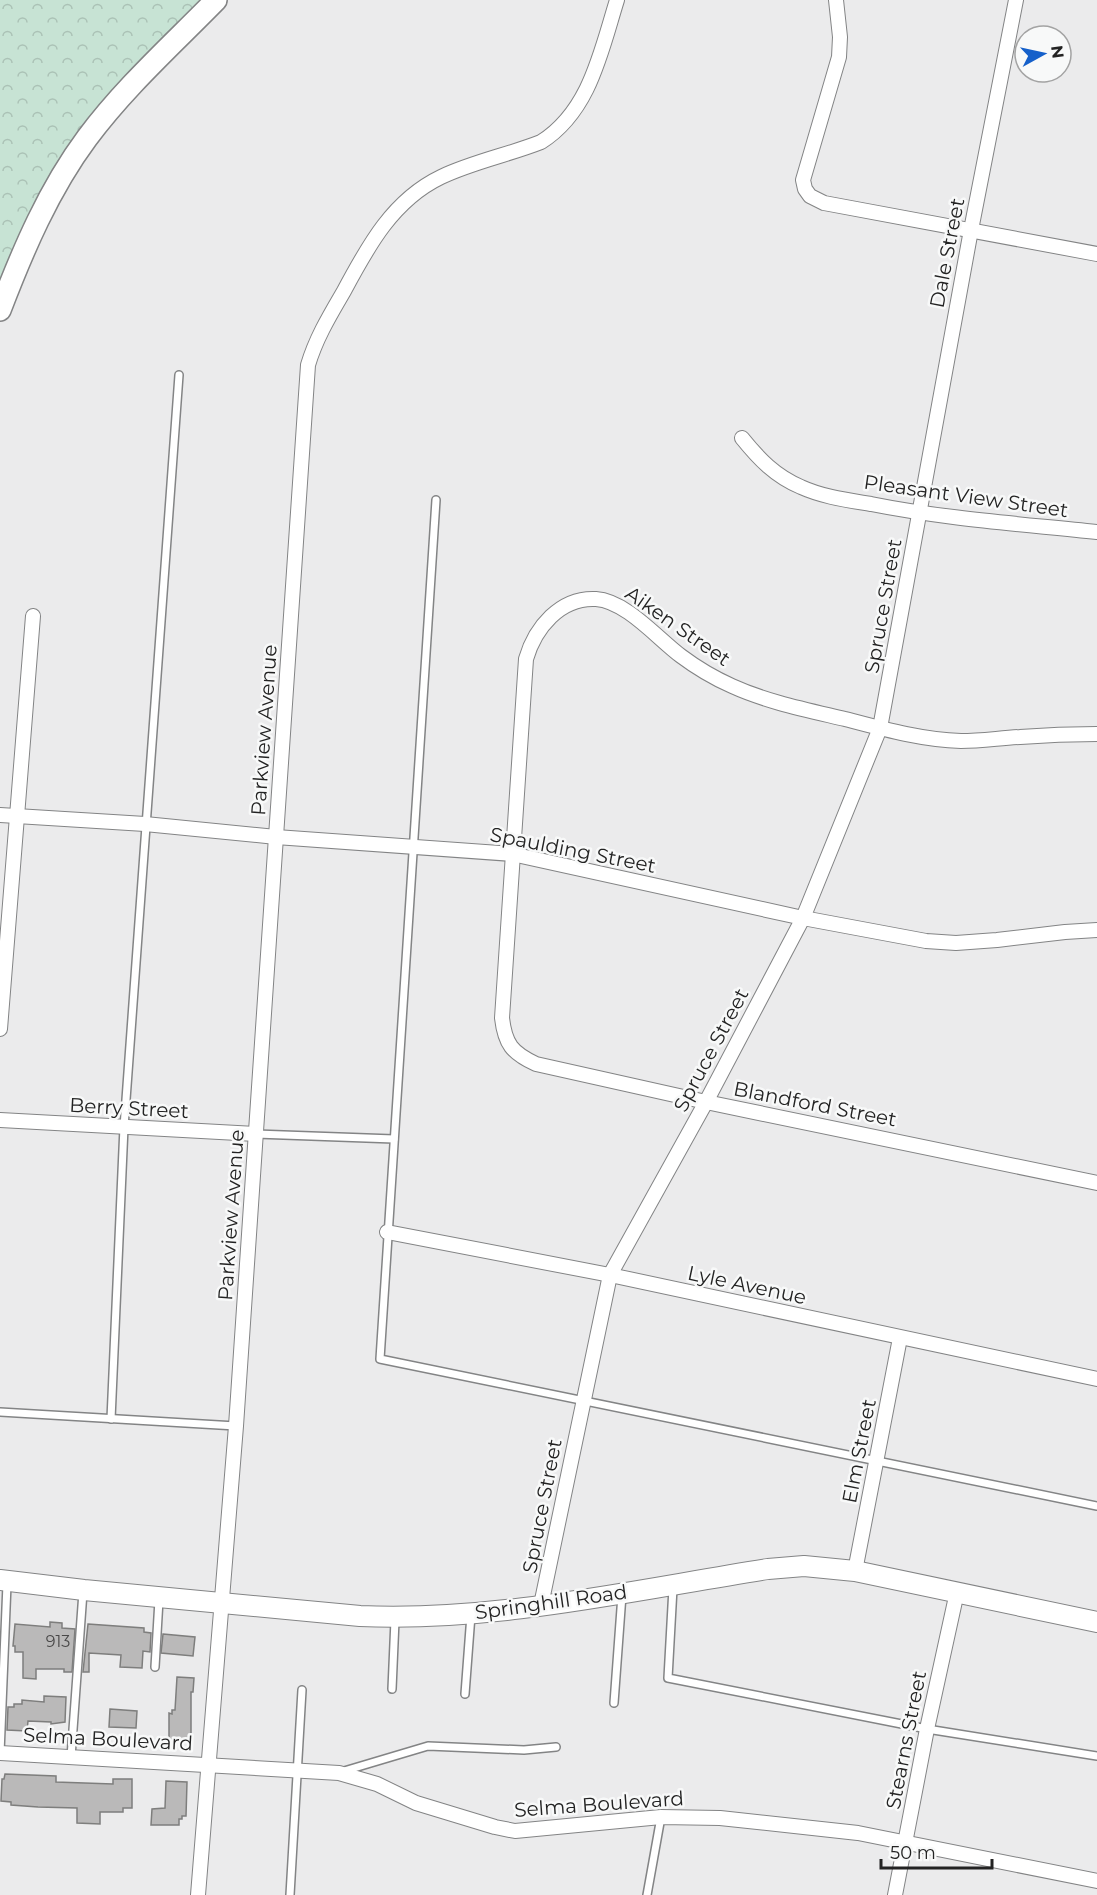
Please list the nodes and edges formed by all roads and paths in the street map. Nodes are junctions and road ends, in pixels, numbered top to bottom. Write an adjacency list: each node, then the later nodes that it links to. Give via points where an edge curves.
1 (216, 0): 7 (main road, via 131,86 86,139 49,198)
2 (616, 0): 19 (street, Parkview Avenue, via 591,81 578,106 541,142 439,178 399,207 363,256 314,348 308,365)
3 (836, 0): 5 (street, via 839,57 803,176 805,189 824,203)
4 (1016, 0): 5 (street, Dale Street)
5 (971, 230): 6 (street); 11 (street, Dale Street)
6 (1097, 254)
7 (0, 310)
8 (179, 375): 18 (lane)
9 (742, 438): 11 (street, Pleasant View Street, via 767,467 799,487)
10 (436, 500): 20 (lane)
11 (919, 514): 12 (street, Pleasant View Street); 14 (street, Spruce Street)
12 (1097, 532)
13 (33, 616): 17 (street)
14 (880, 728): 15 (street, Aiken Street, via 960,741); 21 (street, Aiken Street, via 738,689 690,662 621,606 596,599 574,602 544,624 526,659); 22 (street, Spruce Street)
15 (1097, 734)
16 (0, 815): 17 (street, Spaulding Street)
17 (17, 815): 18 (street, Spaulding Street); 24 (street)
18 (145, 824): 19 (street, Spaulding Street); 27 (lane)
19 (276, 837): 20 (street, Spaulding Street); 28 (street, Parkview Avenue)
20 (413, 847): 21 (street, Spaulding Street); 29 (lane)
21 (512, 854): 22 (street, Spaulding Street); 25 (street, Blandford Street, via 502,1018 513,1050 536,1064)
22 (803, 918): 23 (street, Spaulding Street, via 944,943); 25 (street, Spruce Street)
23 (1097, 930)
24 (0, 1029)
25 (706, 1102): 30 (street, Blandford Street); 32 (street, Spruce Street)
26 (0, 1120): 27 (street, Berry Street)
27 (124, 1127): 28 (street, Berry Street); 37 (lane)
28 (256, 1134): 29 (lane); 38 (street, Parkview Avenue)
29 (394, 1140): 31 (lane)
30 (1097, 1184)
31 (387, 1232): 32 (street, Lyle Avenue); 35 (lane, via 380,1359)
32 (610, 1275): 33 (street, Lyle Avenue); 35 (street, Spruce Street)
33 (900, 1338): 34 (street, Lyle Avenue); 39 (street, Elm Street)
34 (1097, 1379)
35 (583, 1400): 39 (lane); 49 (street, Spruce Street)
36 (0, 1412): 37 (lane)
37 (111, 1419): 38 (lane)
38 (236, 1426): 48 (street, Parkview Avenue)
39 (877, 1461): 40 (lane); 41 (street, Elm Street)
40 (1097, 1506)
41 (855, 1571): 43 (street, Springhill Road, via 795,1567); 46 (street, Springhill Road)
42 (4, 1581): 44 (street, Springhill Road); 60 (lane)
43 (673, 1584): 45 (street, Springhill Road); 58 (lane, via 668,1678)
44 (84, 1590): 47 (street, Springhill Road); 62 (lane)
45 (622, 1592): 49 (street, Springhill Road); 57 (lane)
46 (957, 1592): 52 (street, Springhill Road); 58 (street, Stearns Street)
47 (159, 1597): 48 (street, Springhill Road); 53 (lane)
48 (221, 1603): 51 (street, Springhill Road); 63 (street, Parkview Avenue)
49 (542, 1605): 50 (street, Springhill Road)
50 (471, 1615): 51 (street, Springhill Road); 56 (lane)
51 (395, 1618): 54 (lane)
52 (1097, 1622)
53 (155, 1667)
54 (392, 1689)
55 (302, 1690): 64 (lane)
56 (465, 1694)
57 (614, 1703)
58 (927, 1729): 61 (lane); 67 (street, Stearns Street)
59 (556, 1747): 65 (lane, via 524,1750 428,1746)
60 (0, 1753): 62 (street, Selma Boulevard)
61 (1097, 1756)
62 (71, 1757): 63 (street, Selma Boulevard)
63 (208, 1764): 64 (street, Selma Boulevard); 69 (street, Parkview Avenue)
64 (297, 1770): 65 (street, Selma Boulevard); 70 (lane)
65 (339, 1773): 66 (street, Selma Boulevard, via 377,1784 416,1803 515,1831)
66 (661, 1817): 67 (street, Selma Boulevard, via 774,1823); 71 (lane)
67 (906, 1843): 68 (street, Selma Boulevard); 72 (street, Stearns Street)
68 (1097, 1881)
69 (198, 1895)
70 (290, 1895)
71 (647, 1895)
72 (895, 1895)

